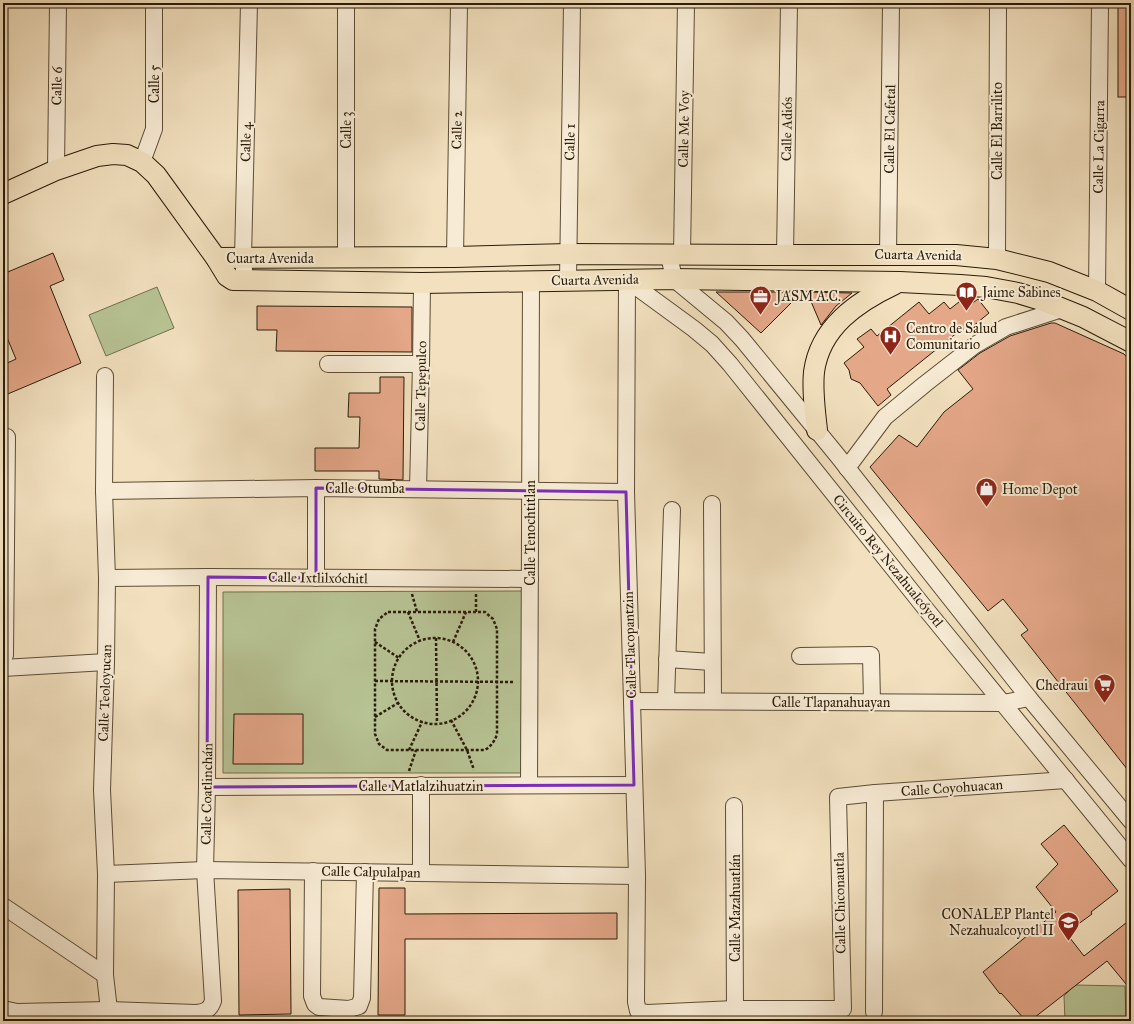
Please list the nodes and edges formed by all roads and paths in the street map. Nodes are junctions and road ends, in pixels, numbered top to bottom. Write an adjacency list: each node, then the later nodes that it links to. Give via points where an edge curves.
1 (58, 3): 13 (street, Calle 6)
2 (154, 3): 12 (street, Calle 5, via 154,129)
3 (249, 3): 21 (street, Calle 4)
4 (346, 3): 22 (street, Calle 3)
5 (459, 3): 19 (street, Calle 2)
6 (572, 3): 15 (street, Calle 1)
7 (686, 3): 16 (street, Calle Me Voy)
8 (789, 3): 18 (street, Calle Adiós)
9 (892, 3): 17 (street, Calle El Cafetal)
10 (998, 3): 23 (street, Calle El Barrilito)
11 (1100, 3): 31 (street, Calle La Cigarra)
12 (142, 162): 13 (main road, via 113,154 96,156); 20 (main road, via 156,175)
13 (56, 170): 14 (main road)
14 (3, 194)
15 (568, 254): 16 (main road, Cuarta Avenida); 19 (main road, Cuarta Avenida); 26 (street, Calle 1)
16 (676, 255): 18 (main road, Cuarta Avenida); 24 (street)
17 (888, 255): 18 (main road, Cuarta Avenida); 23 (main road, Cuarta Avenida, via 956,255)
18 (785, 256)
19 (455, 257): 22 (main road, Cuarta Avenida)
20 (216, 258): 21 (main road, Cuarta Avenida); 25 (main road, Cuarta Avenida, via 227,276 233,280)
21 (243, 258): 22 (main road, Cuarta Avenida); 25 (street, Calle 4)
22 (346, 258)
23 (997, 259): 31 (main road, Cuarta Avenida, via 1049,272)
24 (674, 279): 27 (main road, Cuarta Avenida); 29 (main road, Cuarta Avenida); 38 (street, Circuito Rey Nezahualcóyotl, via 742,339)
25 (245, 280): 30 (main road, Cuarta Avenida)
26 (568, 280): 27 (main road, Cuarta Avenida); 28 (main road, Cuarta Avenida)
27 (626, 280): 45 (street, Calle Tlacopantzin); 64 (street, Circuito Rey Nezahualcóyotl, via 712,344)
28 (531, 281): 30 (main road, Cuarta Avenida); 44 (street, Calle Tenochtitlan)
29 (900, 282): 32 (main road, Cuarta Avenida, via 986,287 1018,293); 38 (main road, via 860,303 846,314 824,341 814,372)
30 (422, 283): 36 (street, Calle Tepepulco)
31 (1098, 291): 33 (main road, Cuarta Avenida)
32 (1062, 309): 34 (main road, Cuarta Avenida); 40 (street, via 1006,327 974,345 885,417)
33 (1131, 310)
34 (1131, 342)
35 (328, 364): 36 (street)
36 (421, 364): 42 (street, Calle Tepepulco)
37 (105, 376): 43 (street, Calle Teoloyucan)
38 (817, 430): 40 (street, Circuito Rey Nezahualcóyotl)
39 (7, 437): 51 (street)
40 (847, 468): 59 (street, Circuito Rey Nezahualcóyotl)
41 (316, 488): 42 (street, Calle Otumba); 43 (street, Calle Otumba); 50 (street)
42 (418, 489): 44 (street, Calle Otumba)
43 (104, 490): 49 (street, Calle Teoloyucan)
44 (530, 491): 45 (street, Calle Otumba); 54 (street, Calle Tenochtitlan)
45 (626, 492): 79 (street, Calle Tlacopantzin)
46 (712, 504): 70 (street)
47 (672, 510): 67 (street)
48 (208, 577): 49 (street, Calle Ixtlilxóchitl); 50 (street, Calle Ixtlilxóchitl); 95 (street, Calle Coatlinchán)
49 (107, 578): 69 (street, Calle Teoloyucan)
50 (316, 578): 52 (street, Calle Ixtlilxóchitl)
51 (4, 579): 68 (street)
52 (408, 579): 53 (street, Calle Ixtlilxóchitl); 56 (path)
53 (476, 579): 54 (street, Calle Ixtlilxóchitl); 58 (path)
54 (530, 580): 77 (street, Calle Tenochtitlan)
55 (408, 612): 56 (path); 61 (path); 62 (path, via 388,612 383,615 377,624)
56 (417, 612): 57 (path)
57 (466, 612): 58 (path); 63 (path)
58 (476, 612): 76 (path, via 485,612 496,624)
59 (974, 628): 64 (street); 78 (street, Circuito Rey Nezahualcóyotl)
60 (436, 638): 61 (path); 63 (path); 74 (path)
61 (420, 641): 66 (path, via 408,648)
62 (375, 642): 66 (path); 72 (path)
63 (453, 642): 75 (path, via 472,658)
64 (955, 645): 84 (street, Circuito Rey Nezahualcóyotl)
65 (800, 656): 82 (street, via 871,655)
66 (399, 658): 73 (path)
67 (667, 659): 70 (street); 80 (street)
68 (3, 661)
69 (106, 662): 71 (street); 108 (street, Calle Teoloyucan, via 102,790)
70 (712, 662): 81 (street)
71 (3, 668)
72 (375, 681): 73 (path); 85 (path)
73 (392, 681): 74 (path); 83 (path)
74 (436, 681): 75 (path); 88 (path)
75 (478, 681): 76 (path); 86 (path, via 473,701 460,716)
76 (497, 681): 77 (path); 91 (path, via 497,734 493,744 485,750)
77 (530, 682): 93 (street, Calle Tenochtitlan)
78 (1029, 698): 84 (street, Calle Tlapanahuayan); 102 (street, Circuito Rey Nezahualcóyotl)
79 (632, 701): 80 (street, Calle Tlapanahuayan); 94 (street, Calle Tlacopantzin)
80 (666, 701): 81 (street, Calle Tlapanahuayan)
81 (713, 701): 82 (street, Calle Tlapanahuayan)
82 (872, 702): 84 (street, Calle Tlapanahuayan)
83 (398, 703): 85 (path); 87 (path)
84 (1003, 703): 92 (street, Circuito Rey Nezahualcóyotl)
85 (375, 717): 89 (path, via 375,734 383,748)
86 (451, 720): 88 (path); 91 (path)
87 (422, 722): 88 (path); 89 (path)
88 (437, 723)
89 (409, 750): 90 (path)
90 (416, 750): 91 (path); 96 (path)
91 (467, 750): 98 (path)
92 (1066, 780): 99 (street, Calle Coyohuacan); 103 (street, Circuito Rey Nezahualcóyotl)
93 (530, 785): 94 (street, Calle Matlalzihuatzin); 98 (street, Calle Matlalzihuatzin)
94 (634, 785): 109 (street, Calle Tlacopantzin)
95 (207, 786): 96 (street, Calle Matlalzihuatzin); 104 (street, Calle Coatlinchán)
96 (403, 786): 97 (street, Calle Matlalzihuatzin)
97 (421, 786): 98 (street, Calle Matlalzihuatzin); 107 (street)
98 (480, 786)
99 (875, 793): 100 (street, Calle Coyohuacan); 115 (street)
100 (838, 797): 113 (street, Calle Chiconautla, via 843,1009)
101 (734, 806): 113 (street, Calle Mazahuatlán)
102 (1131, 821)
103 (1131, 860)
104 (205, 870): 105 (street, Calle Calpulalpan); 108 (street, Calle Calpulalpan); 114 (street, Calle Coatlinchán, via 213,1001 208,1010 196,1013)
105 (314, 871): 106 (street, Calle Calpulalpan); 106 (street, via 313,1000 319,1007 349,1009 359,1006 362,998)
106 (365, 872): 107 (street, Calle Calpulalpan)
107 (421, 873): 109 (street, Calle Calpulalpan)
108 (106, 874): 111 (street, Calle Teoloyucan)
109 (637, 876): 113 (street, Calle Tlacopantzin, via 638,1011 648,1013)
110 (3, 906): 111 (street)
111 (105, 975): 114 (street, Calle Teoloyucan)
112 (3, 1009): 114 (street, via 17,1012)
113 (735, 1009)
114 (109, 1010)
115 (874, 1012)

